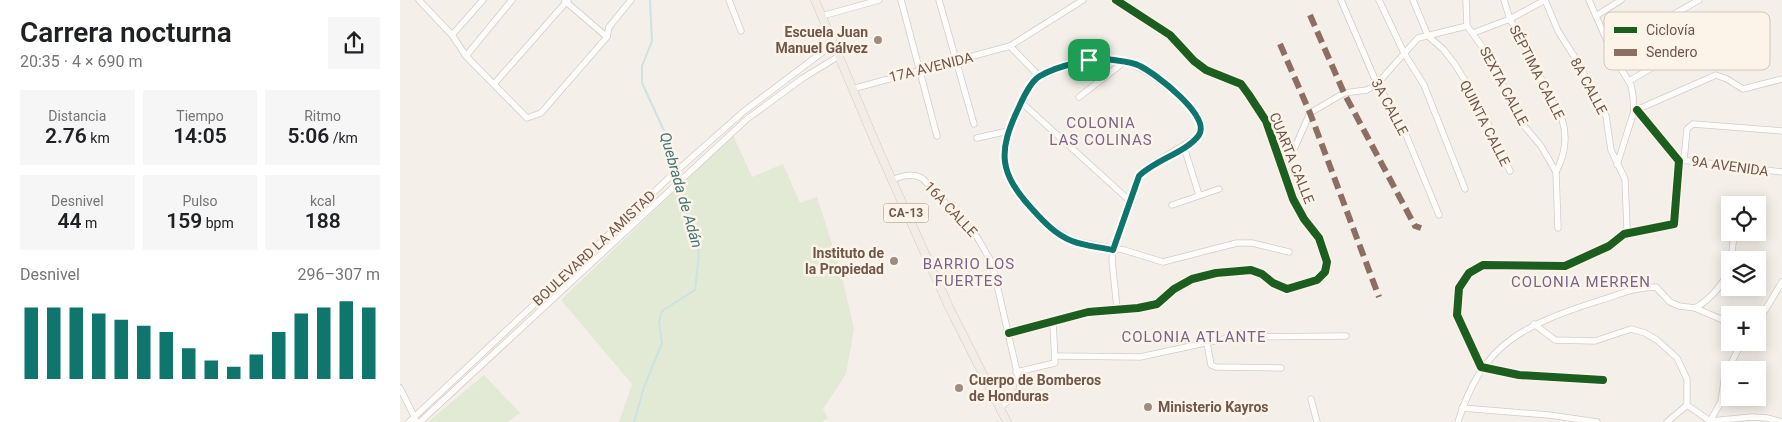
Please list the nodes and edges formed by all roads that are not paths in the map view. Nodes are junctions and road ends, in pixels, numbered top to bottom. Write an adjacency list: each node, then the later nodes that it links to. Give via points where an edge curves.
1 (419, 0): 30 (street)
2 (483, 0): 30 (street)
3 (512, 0): 36 (street)
4 (631, 0): 32 (street, via 610,27)
5 (729, 0): 27 (street)
6 (815, 0): 23 (main road, CA-13)
7 (879, 0): 23 (street)
8 (901, 0): 40 (street)
9 (939, 0): 38 (street)
10 (1083, 0): 34 (street, 17A AVENIDA)
11 (1116, 0): 61 (street, CUARTA CALLE, via 1170,35 1206,70 1240,84 1266,121)
12 (1341, 0): 47 (street, 3A CALLE)
13 (1379, 0): 35 (street)
14 (1413, 0): 31 (street, QUINTA CALLE)
15 (1466, 0): 26 (street)
16 (1504, 0): 25 (street, SÉPTIMA CALLE)
17 (1545, 0): 25 (street); 59 (street, 8A CALLE, via 1558,31 1606,116)
18 (1589, 0): 24 (street)
19 (1621, 0): 24 (street)
20 (1699, 0): 22 (street)
21 (566, 1): 32 (street); 46 (street)
22 (1678, 12)
23 (822, 16): 33 (main road, CA-13)
24 (1596, 16): 29 (street)
25 (1510, 19): 28 (street); 62 (street, SÉPTIMA CALLE, via 1562,119 1564,150)
26 (1467, 26): 28 (street, SEXTA CALLE); 31 (street)
27 (741, 31)
28 (1473, 33): 62 (street, SEXTA CALLE, via 1489,56 1520,121 1541,146)
29 (1604, 34)
30 (452, 35): 36 (street)
31 (1428, 36): 35 (street, via 1418,38); 60 (street, QUINTA CALLE, via 1444,49 1476,98)
32 (607, 37): 46 (street, via 534,117 527,118)
33 (834, 46): 37 (main road, CA-13); 97 (street, BOULEVARD LA AMISTAD, via 743,112 672,175)
34 (1010, 46): 38 (street, 17A AVENIDA); 43 (street)
35 (1404, 54): 47 (street); 66 (street, via 1427,92)
36 (466, 56): 46 (street)
37 (839, 56): 48 (main road, CA-13); 97 (street, BOULEVARD LA AMISTAD, via 747,119 549,305)
38 (956, 61): 40 (street, 17A AVENIDA); 52 (street)
39 (1124, 62): 43 (street, via 1089,60); 49 (street); 57 (street, via 1140,66 1191,108 1201,128 1197,137)
40 (919, 69): 48 (street, 17A AVENIDA); 55 (street)
41 (1623, 70): 45 (street)
42 (1648, 70): 45 (street)
43 (1039, 76): 50 (street)
44 (1782, 79): 51 (street, via 1743,89 1716,75)
45 (1629, 81): 51 (street)
46 (494, 84)
47 (1377, 84): 61 (street, via 1367,90 1344,93 1310,113); 70 (street, 3A CALLE, via 1402,125)
48 (852, 89): 64 (main road, CA-13)
49 (1078, 98)
50 (1021, 102): 53 (street); 68 (street)
51 (1636, 111): 58 (street); 59 (street)
52 (974, 124)
53 (1008, 131): 56 (street); 73 (street, via 1005,169 1011,184 1028,204 1045,223 1073,242)
54 (1782, 131): 58 (street, via 1693,124 1687,129)
55 (937, 136)
56 (977, 138)
57 (1184, 147): 67 (street); 68 (street, via 1148,167 1139,176)
58 (1681, 160): 63 (street, 9A AVENIDA); 72 (street, via 1674,224)
59 (1617, 165): 72 (street, 8A CALLE, via 1626,179 1627,228)
60 (1510, 171)
61 (1284, 172): 77 (street, CUARTA CALLE, via 1293,199 1324,249 1325,272 1317,280 1287,289 1250,270 1216,273 1192,279 1157,304)
62 (1556, 172): 71 (street, SEXTA CALLE)
63 (1782, 172)
64 (892, 180): 83 (street, 16A CALLE, via 918,175 978,237 992,263); 95 (main road, CA-13, via 948,307)
65 (1219, 189): 67 (street)
66 (1466, 189)
67 (1199, 195): 69 (street)
68 (1130, 201): 73 (street)
69 (1172, 205)
70 (1439, 215)
71 (1558, 228)
72 (1624, 234): 88 (street, via 1609,246 1565,266 1483,265 1469,273 1458,288 1457,315)
73 (1113, 250): 74 (street, via 1124,250 1163,262 1238,243); 77 (street)
74 (1288, 252)
75 (1782, 282): 79 (street)
76 (1721, 283): 78 (street, via 1707,302)
77 (1117, 308): 81 (street, via 1075,314)
78 (1695, 308): 80 (street); 82 (street, via 1670,302 1656,288 1634,288)
79 (1766, 309)
80 (1721, 319)
81 (1053, 322): 83 (street); 87 (street)
82 (1534, 324): 88 (street, via 1508,342); 94 (street, via 1555,340 1595,341 1631,329 1645,333 1677,358 1687,379)
83 (1009, 333): 90 (street, 16A CALLE)
84 (1346, 336): 85 (street, via 1233,337)
85 (1206, 343): 87 (street, via 1140,357); 89 (street, via 1211,365 1216,367)
86 (1737, 351): 98 (street, via 1725,375 1721,402)
87 (1056, 356): 90 (street, via 1053,364)
88 (1482, 367): 91 (street, via 1519,376); 96 (street)
89 (1281, 368)
90 (1016, 372): 95 (street, 16A CALLE, via 1019,391)
91 (1603, 380)
92 (400, 388): 97 (street)
93 (1311, 399): 101 (street)
94 (1687, 405): 98 (street); 104 (street)
95 (1000, 408): 100 (main road, CA-13)
96 (1462, 408): 102 (street); 103 (street)
97 (417, 420): 99 (street, BOULEVARD LA AMISTAD)
98 (1710, 421): 105 (street, via 1752,417)
99 (409, 422)
100 (1007, 422)
101 (1317, 422)
102 (1458, 422)
103 (1598, 422)
104 (1667, 422)
105 (1782, 422)

